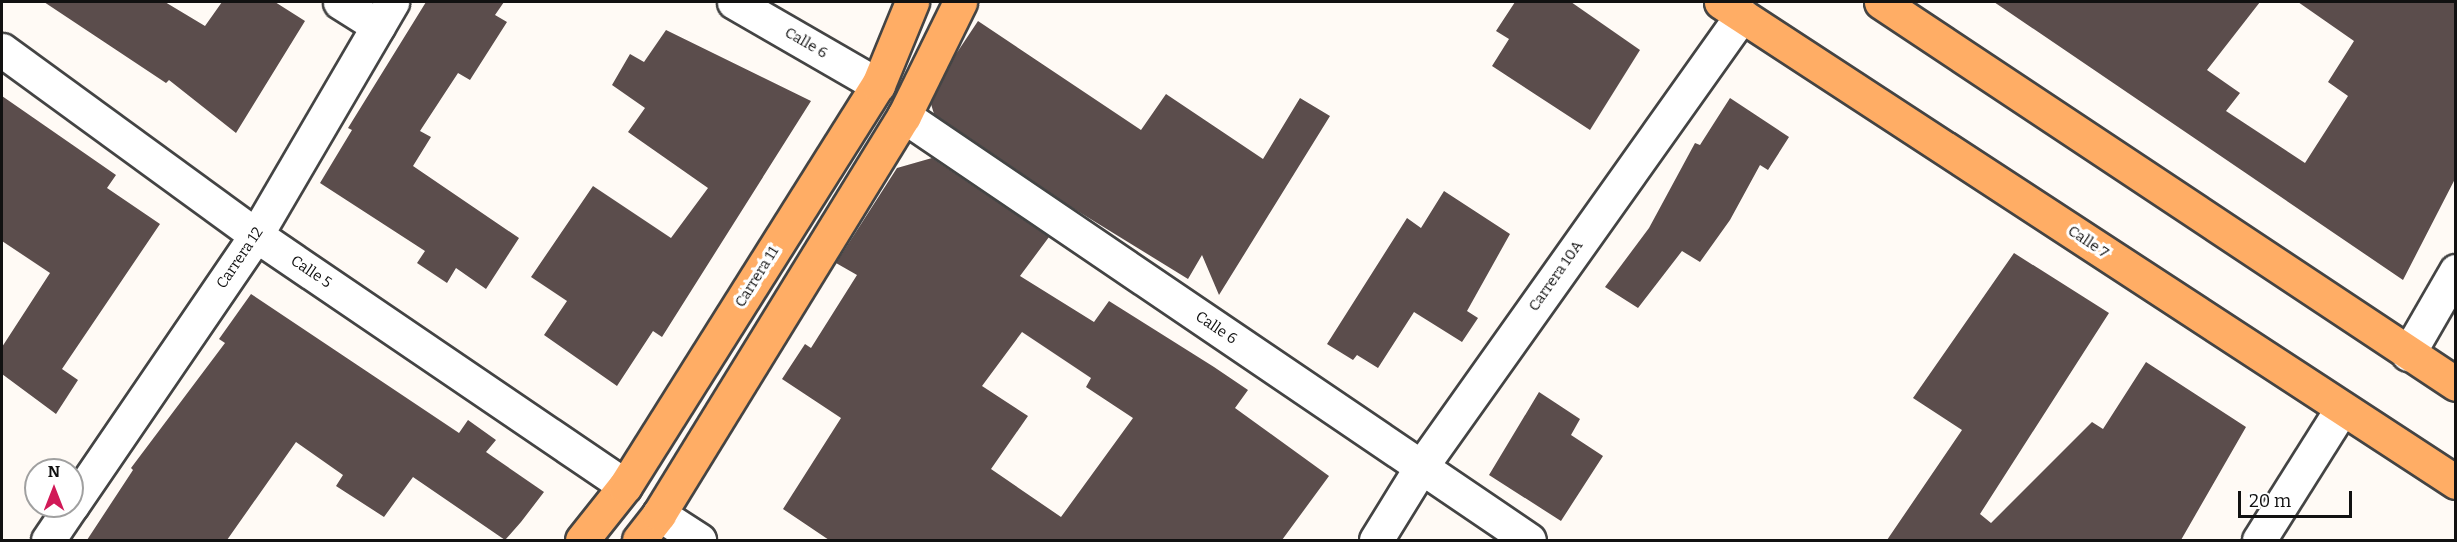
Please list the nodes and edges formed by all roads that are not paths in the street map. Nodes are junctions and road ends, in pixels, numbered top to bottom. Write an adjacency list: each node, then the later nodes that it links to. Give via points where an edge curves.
1 (340, 2): 7 (street)
2 (734, 2): 9 (street, Calle 6)
3 (912, 2): 9 (main road, Carrera 11)
4 (960, 2): 10 (main road)
5 (1881, 2): 13 (main road)
6 (1731, 8): 15 (main road, Calle 7); 16 (street, Carrera 10A)
7 (385, 14): 11 (street, Carrera 12)
8 (2, 50): 11 (street, Calle 5)
9 (878, 85): 18 (main road, Carrera 11)
10 (904, 116): 16 (street, Calle 6); 20 (main road)
11 (256, 235): 18 (street, Calle 5); 19 (street, Carrera 12)
12 (2456, 272): 13 (street)
13 (2408, 354): 14 (main road)
14 (2456, 384)
15 (2341, 410): 17 (main road, Calle 7); 28 (street)
16 (1421, 467): 26 (street, Carrera 10A); 27 (street, Calle 6)
17 (2456, 482)
18 (625, 486): 23 (main road, Carrera 11)
19 (84, 487)
20 (659, 514): 24 (main road); 25 (street)
21 (63, 518): 22 (street, Carrera 12)
22 (48, 540)
23 (582, 540)
24 (639, 540)
25 (699, 540)
26 (1376, 540)
27 (1529, 540)
28 (2259, 540)

